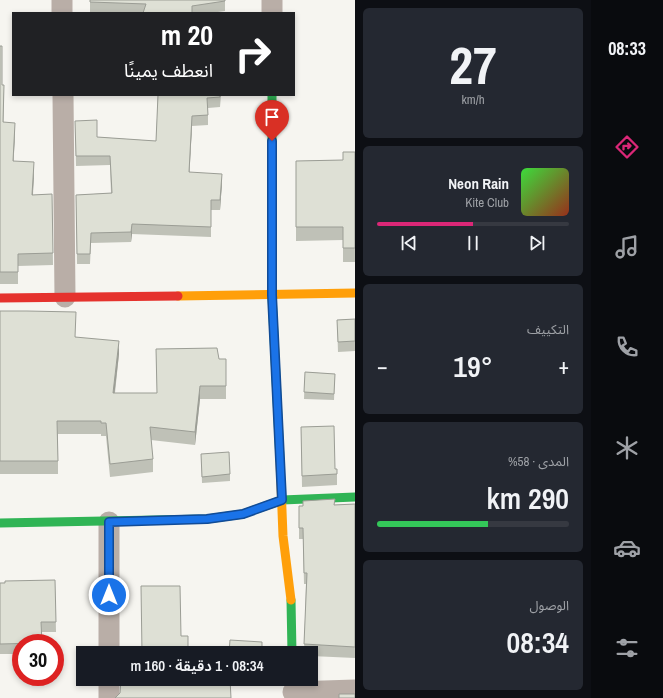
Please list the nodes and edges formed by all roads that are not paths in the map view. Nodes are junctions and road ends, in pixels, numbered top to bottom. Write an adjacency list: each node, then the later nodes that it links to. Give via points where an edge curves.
1 (62, 0): 3 (street)
2 (272, 0): 4 (street)
3 (62, 12)
4 (272, 12)
5 (63, 96): 9 (street)
6 (272, 96): 8 (street)
7 (355, 293): 8 (street)
8 (272, 295): 9 (street); 12 (street)
9 (65, 297): 10 (street)
10 (0, 298)
11 (355, 497): 12 (street)
12 (282, 500): 13 (street, via 243,514 207,519); 16 (street, via 283,536 291,591)
13 (109, 522): 14 (street); 15 (street)
14 (0, 523)
15 (109, 646)
16 (292, 646)
17 (109, 686): 20 (street)
18 (293, 690): 19 (street)
19 (355, 690)
20 (109, 698)

